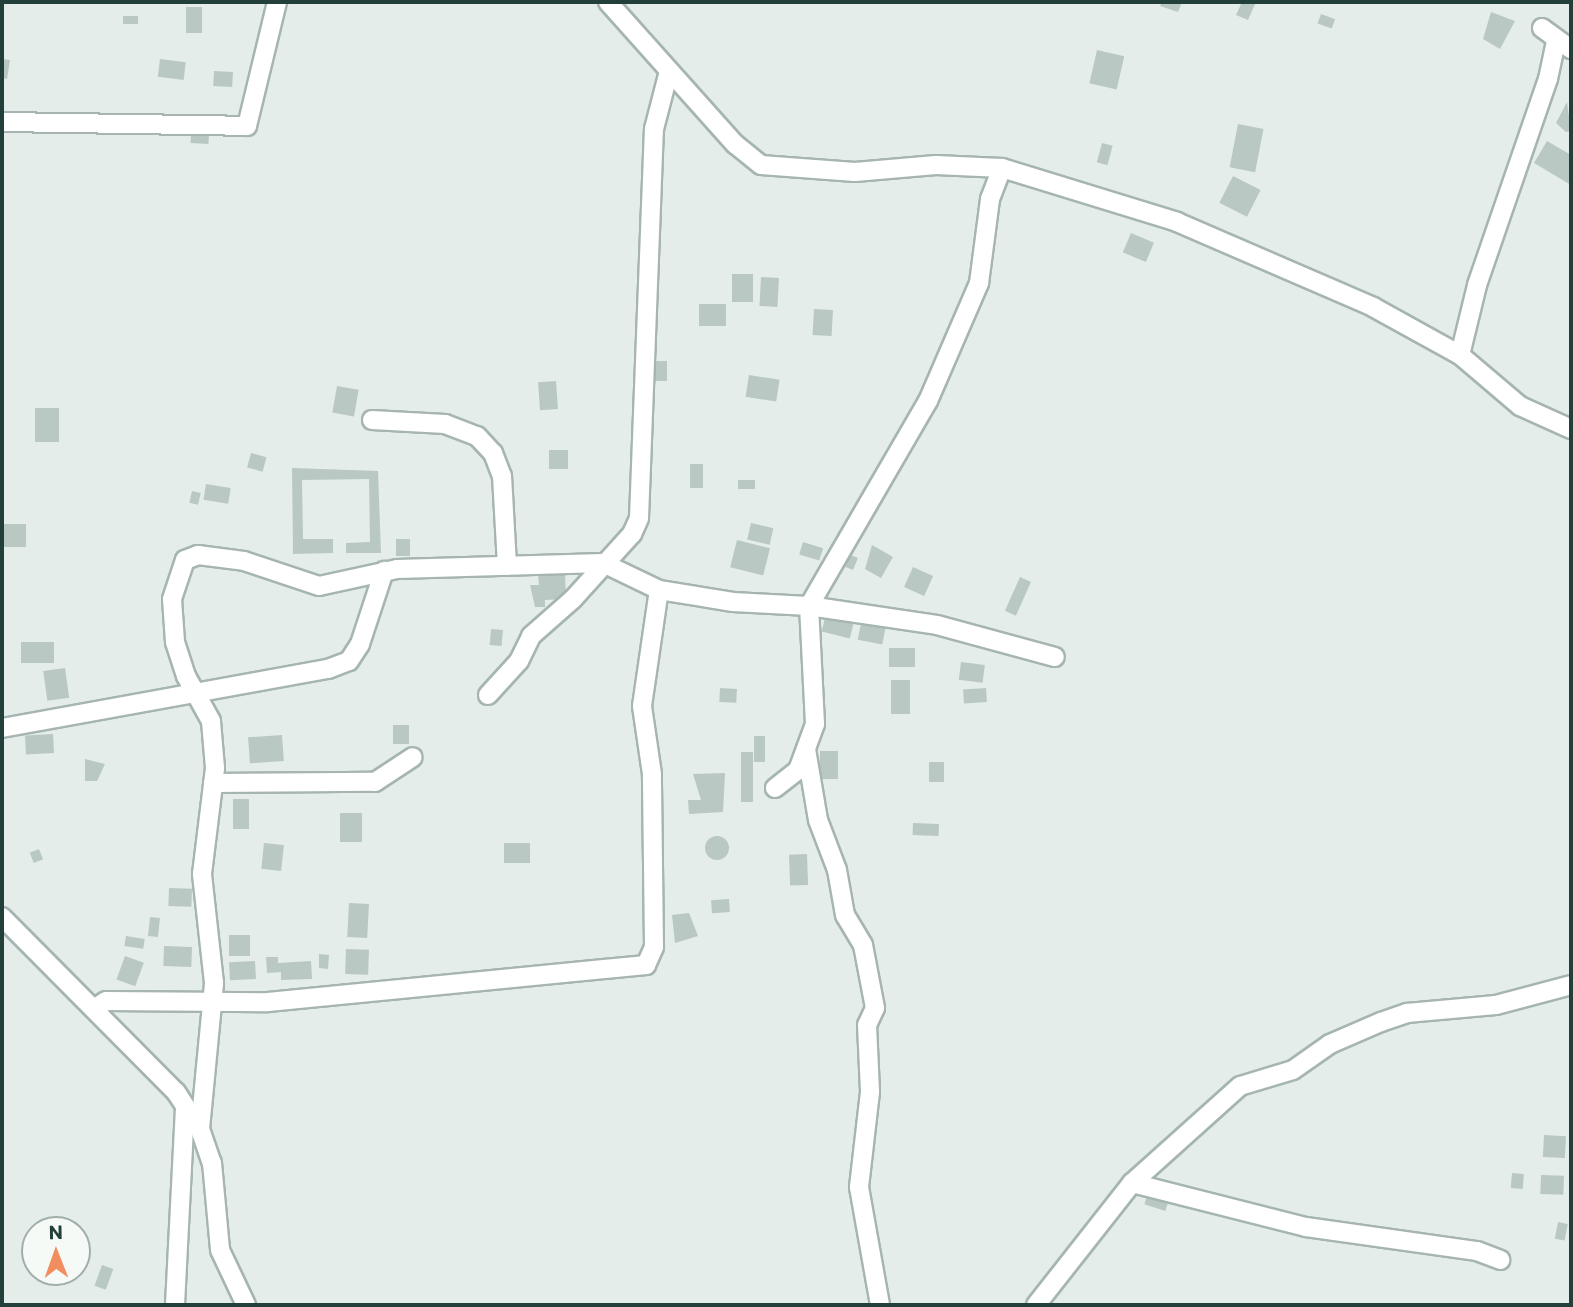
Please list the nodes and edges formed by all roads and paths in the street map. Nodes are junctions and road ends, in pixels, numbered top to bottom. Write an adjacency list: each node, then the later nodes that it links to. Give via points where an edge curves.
1 (277, 2): 6 (street, via 247,126)
2 (608, 2): 5 (street)
3 (1542, 28): 4 (street)
4 (1564, 46): 8 (street, via 1548,79 1477,285)
5 (669, 71): 7 (street, via 761,165 855,172 936,165); 11 (street, via 654,129 639,518 632,534)
6 (2, 122)
7 (1002, 169): 8 (street, via 1069,193 1177,222 1373,307); 15 (street, via 990,199 979,283 928,401)
8 (1460, 355): 10 (street, via 1520,406)
9 (372, 420): 12 (street, via 445,424 477,436 493,453 502,476)
10 (1571, 429)
11 (603, 562): 12 (street); 14 (street); 18 (street, via 573,599 531,636 519,661)
12 (507, 566): 13 (street)
13 (384, 571): 17 (street, via 360,645 349,661); 17 (street, via 319,586 244,561 198,555 185,560 172,598 175,642)
14 (659, 590): 15 (street, via 733,602); 26 (street, via 642,706 652,755 652,959 646,965 348,990 268,1002)
15 (810, 606): 16 (street, via 937,625); 20 (street, via 815,724)
16 (1055, 657)
17 (195, 695): 19 (street); 22 (street, via 211,721)
18 (488, 695)
19 (2, 728)
20 (806, 749): 23 (street, via 798,770); 34 (street, via 818,820 836,870 845,915 863,945 875,1008 867,1025 870,1093 859,1187)
21 (413, 757): 22 (street, via 375,782)
22 (213, 783): 26 (street, via 201,897 211,956)
23 (775, 788)
24 (2, 917): 27 (street)
25 (1571, 985): 30 (street, via 1496,1005 1407,1013 1330,1044 1293,1070 1240,1086)
26 (211, 1000): 27 (street, via 106,1001); 29 (street)
27 (94, 1009): 28 (street, via 176,1092)
28 (185, 1110): 29 (street); 32 (street)
29 (200, 1129): 33 (street, via 212,1163 220,1250)
30 (1132, 1183): 31 (street, via 1306,1227 1477,1251); 35 (street)
31 (1500, 1260)
32 (175, 1305)
33 (246, 1305)
34 (880, 1305)
35 (1036, 1305)

